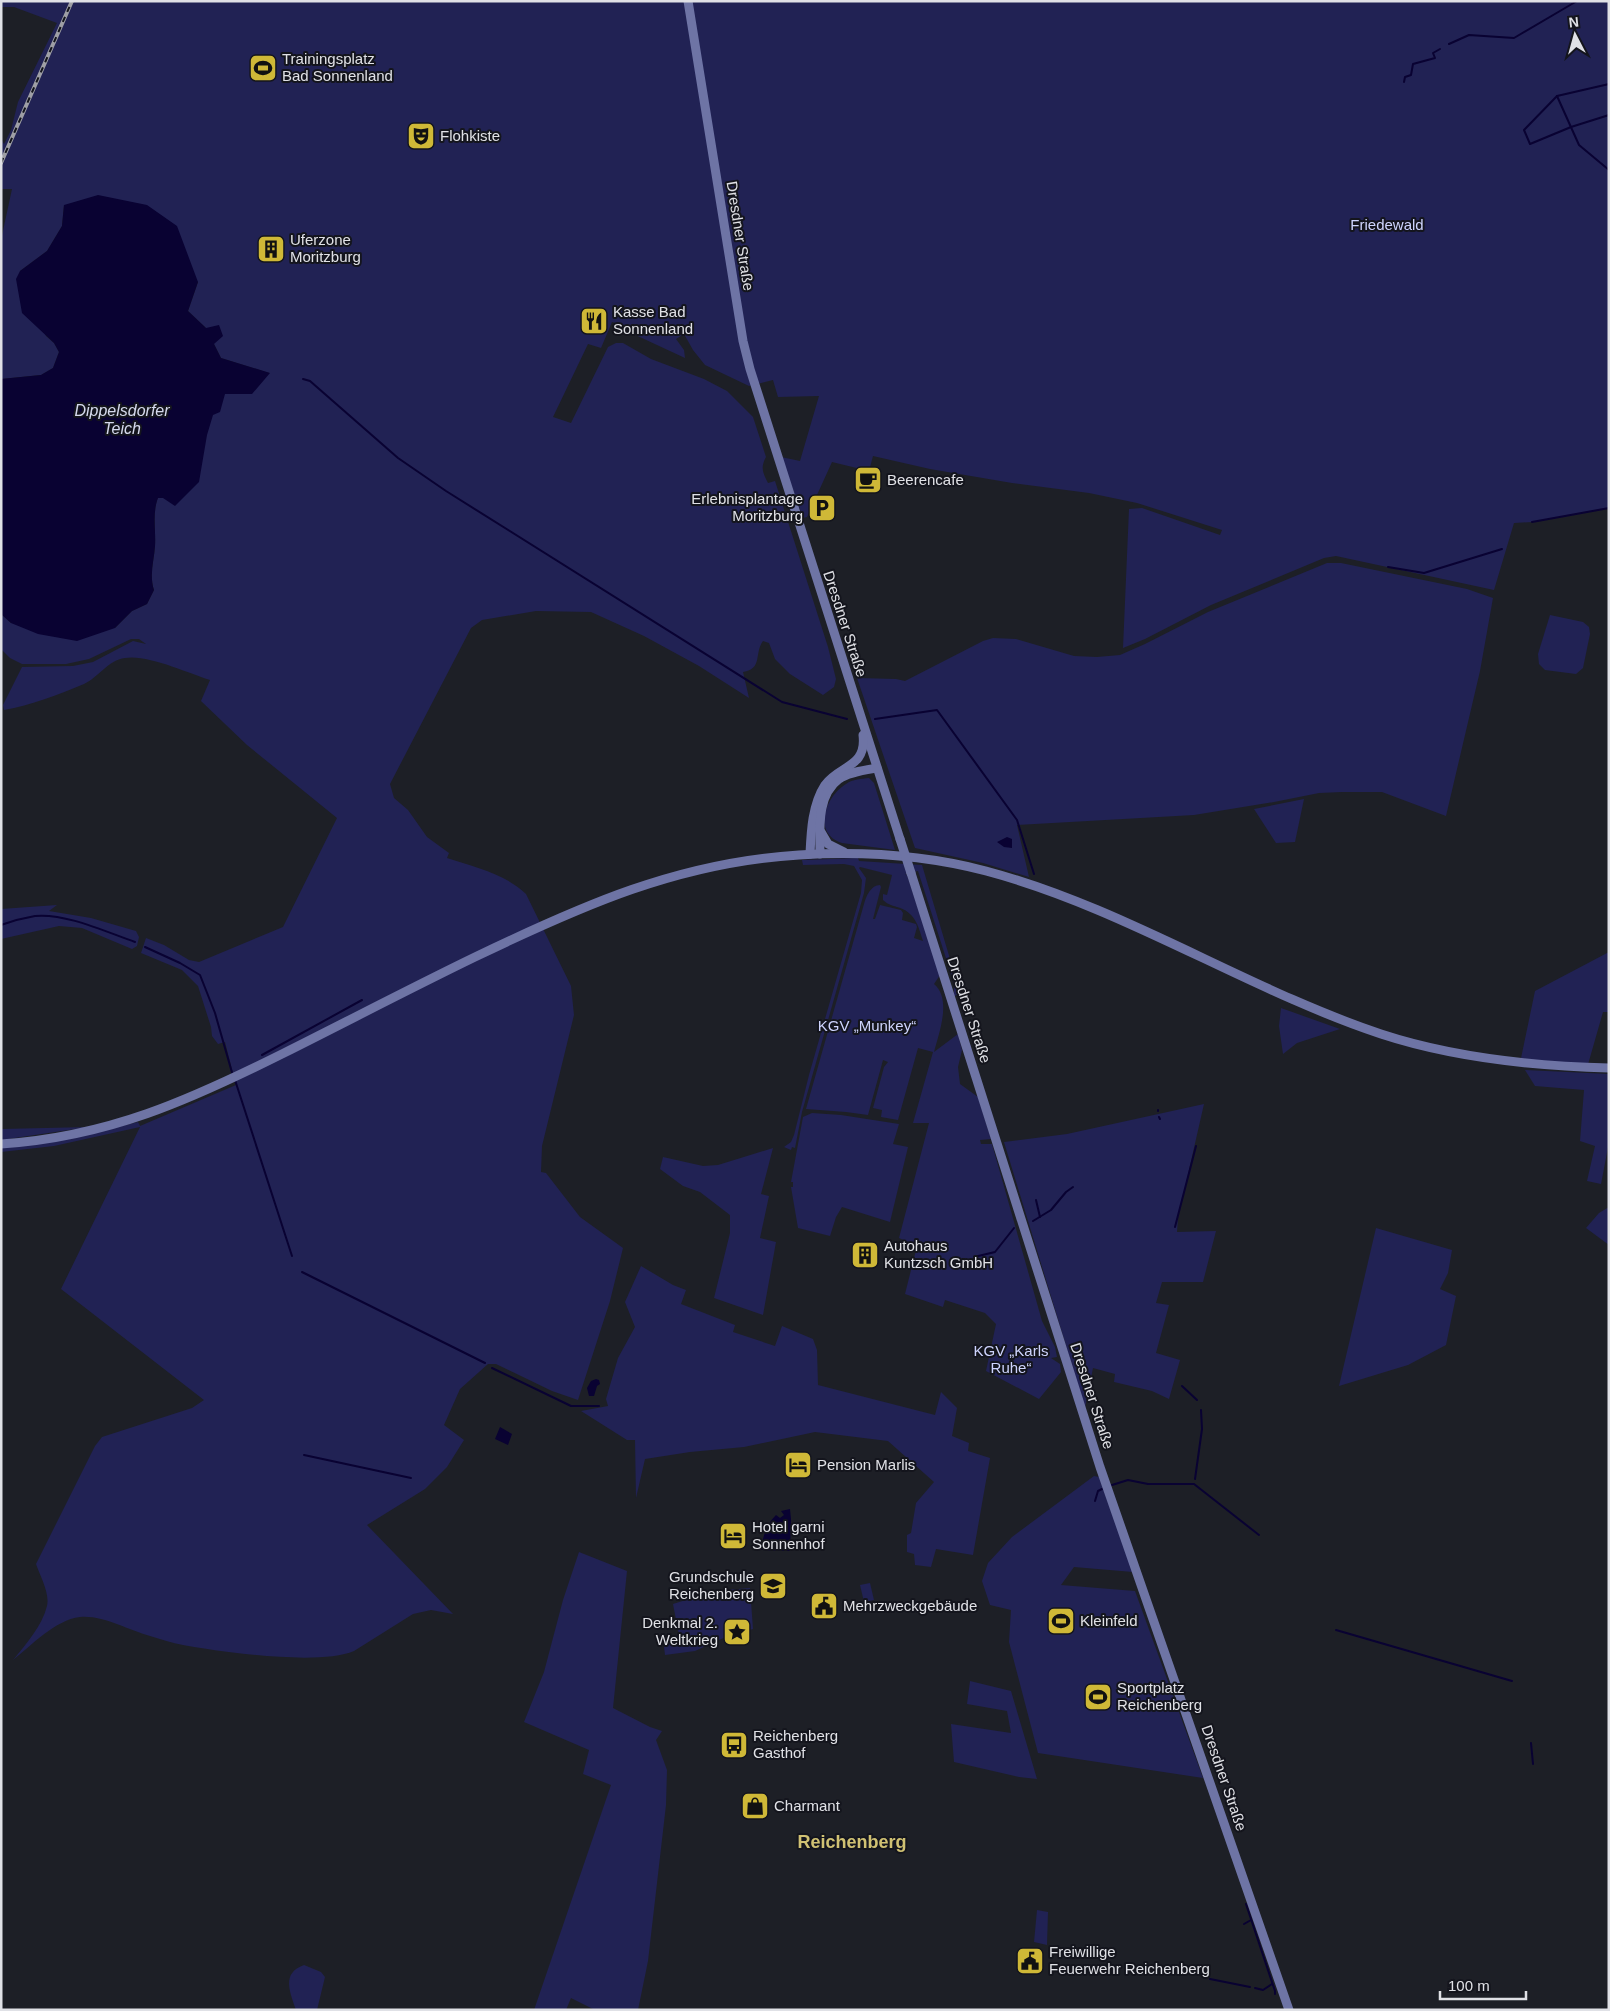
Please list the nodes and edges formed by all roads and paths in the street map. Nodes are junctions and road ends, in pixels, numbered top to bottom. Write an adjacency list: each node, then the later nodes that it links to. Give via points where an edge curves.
1 (688, 1): 2 (main road, Dresdner Straße, via 743,341)
2 (862, 723): 3 (main road, Dresdner Straße); 4 (main road, via 862,751)
3 (875, 764): 4 (main road); 5 (main road, via 839,779 833,785 823,806); 11 (main road, Dresdner Straße, bridge, via 1100,1467)
4 (852, 765): 6 (main road, via 831,778 821,794)
5 (819, 828): 7 (main road); 8 (main road, via 828,844)
6 (810, 854): 7 (main road); 10 (main road, via 692,870 606,897 539,926 227,1082 127,1122 52,1138)
7 (820, 854): 8 (main road)
8 (846, 854): 9 (main road, via 889,855 952,864 1034,886 1100,910 1300,1003 1387,1036 1479,1057 1551,1066)
9 (1609, 1068)
10 (1, 1144)
11 (1289, 2010)

